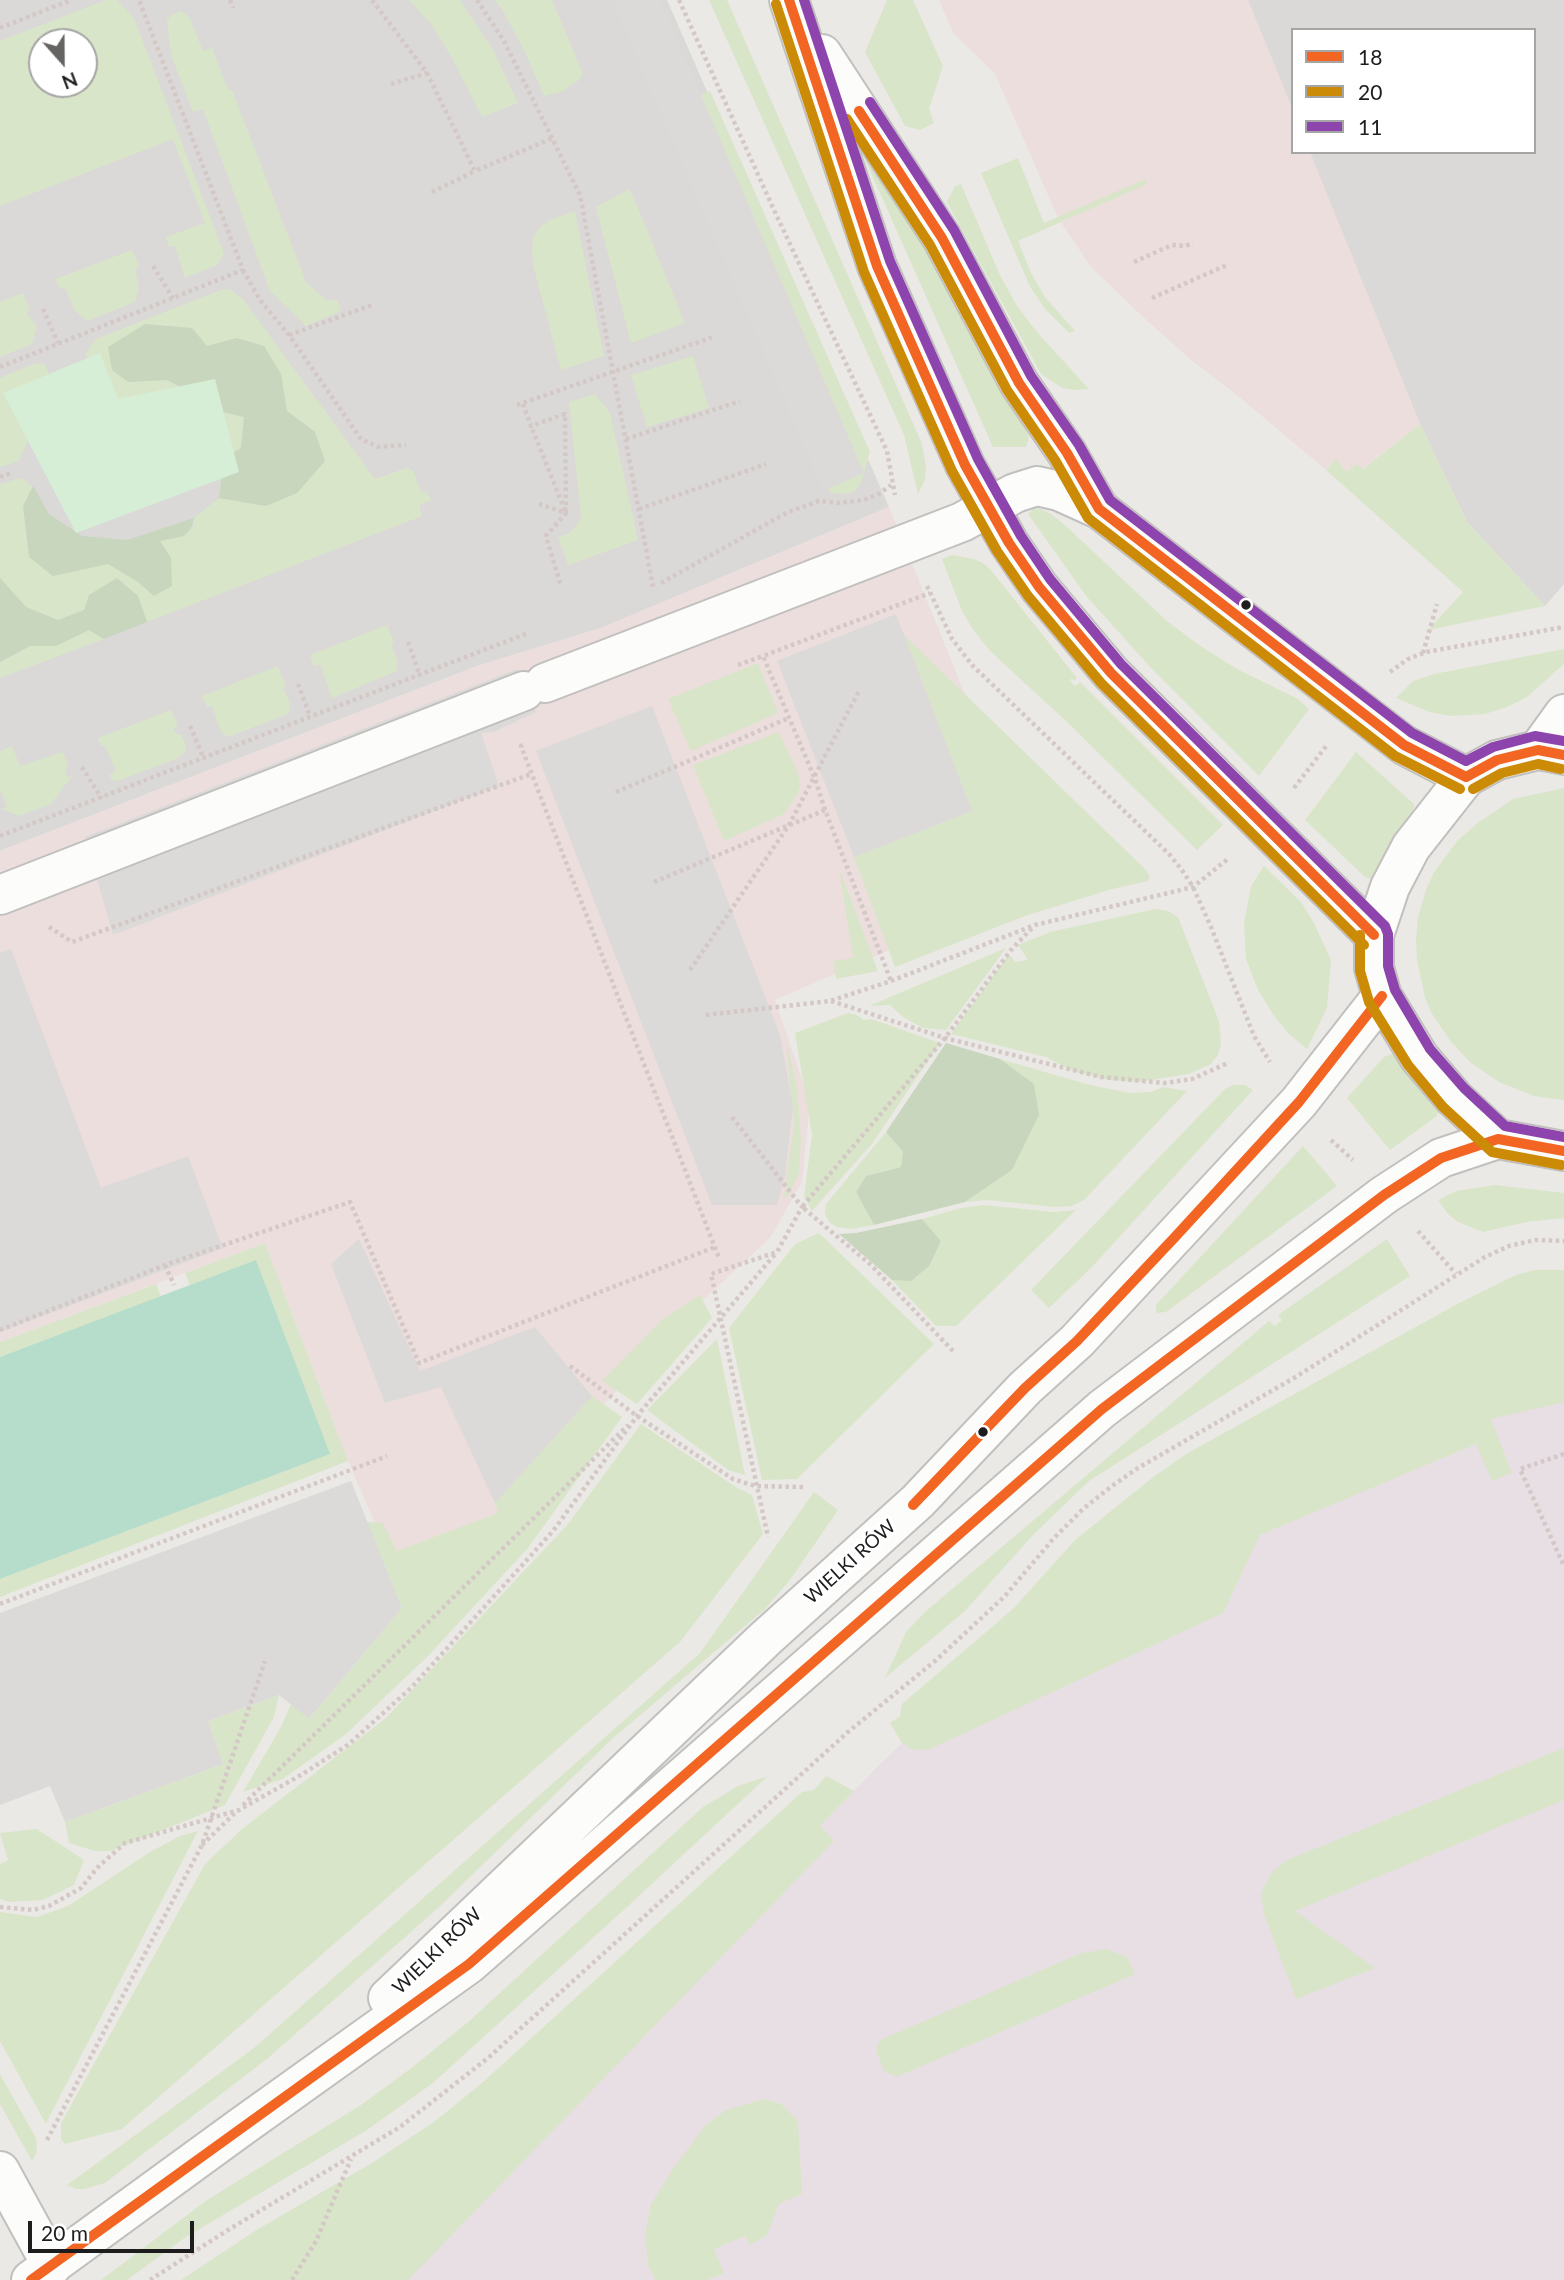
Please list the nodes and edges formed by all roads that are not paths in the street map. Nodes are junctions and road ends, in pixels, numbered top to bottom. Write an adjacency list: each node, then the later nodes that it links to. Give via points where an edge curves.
1 (795, 2): 2 (street, via 877,266 946,427); 3 (street, via 942,238 1019,383)
2 (988, 506): 3 (street, via 1037,486); 7 (street, via 923,538); 8 (street, via 1038,587 1111,673)
3 (1099, 509): 6 (street, via 1405,745)
4 (1564, 714): 5 (street)
5 (1551, 752): 6 (street, via 1497,760)
6 (1465, 777): 8 (street, via 1411,847 1390,887)
7 (0, 895)
8 (1374, 935): 9 (street, via 1374,968)
9 (1382, 996): 10 (street, via 1419,1057); 12 (street, WIELKI RÓW, via 1298,1102 1175,1237 918,1501 766,1638)
10 (1498, 1139): 11 (street); 12 (street, WIELKI RÓW, via 1441,1158 1384,1195 1102,1409 469,1964)
11 (1564, 1152)
12 (285, 2095): 14 (street, WIELKI RÓW)
13 (0, 2171): 14 (street)
14 (42, 2273)

